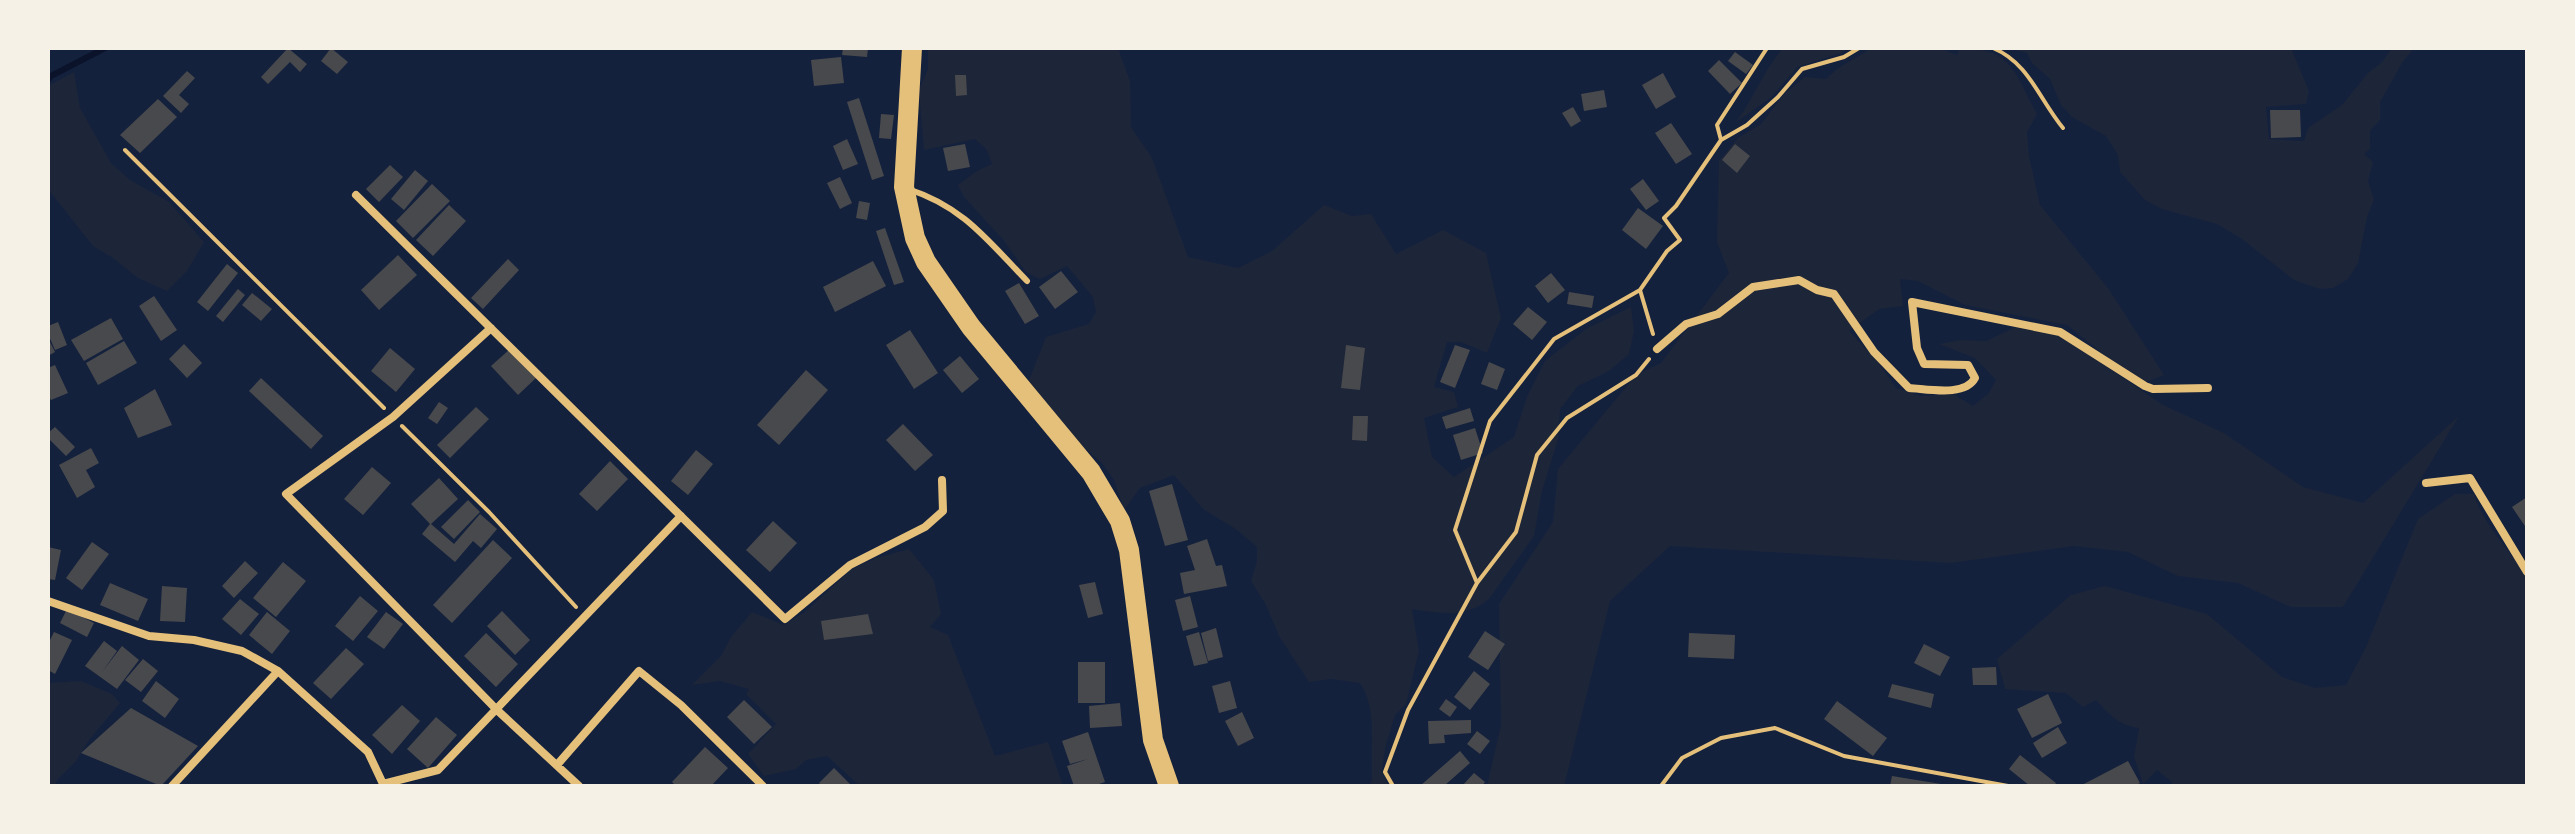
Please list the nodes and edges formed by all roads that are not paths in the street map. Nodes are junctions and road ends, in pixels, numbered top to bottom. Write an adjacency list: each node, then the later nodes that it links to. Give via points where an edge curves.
1 (912, 48): 2 (highway)
2 (904, 187): 4 (lane, via 964,216); 20 (highway, via 926,262 971,327 1091,472 1120,521 1129,550 1153,740)
3 (356, 195): 5 (street)
4 (1027, 281)
5 (491, 328): 10 (street); 14 (street, via 393,417 286,494)
6 (1657, 349): 7 (street, via 1686,324 1718,314 1753,287 1799,280 1834,294 1874,352 1909,388 1962,389 1975,378 1968,365 1924,364 1912,302 2060,332 2153,389)
7 (2208, 388)
8 (942, 480): 10 (street, via 943,511 925,527 850,565 785,619)
9 (2426, 483): 11 (street, via 2470,478)
10 (681, 516): 14 (street)
11 (2527, 572)
12 (48, 601): 13 (street, via 149,636 242,651)
13 (278, 671): 16 (street, via 368,752); 17 (street)
14 (497, 710): 15 (street); 16 (street, via 438,770)
15 (557, 765): 18 (street); 19 (street, via 639,671)
16 (383, 785)
17 (172, 786)
18 (579, 786)
19 (763, 786)
20 (1169, 786)

